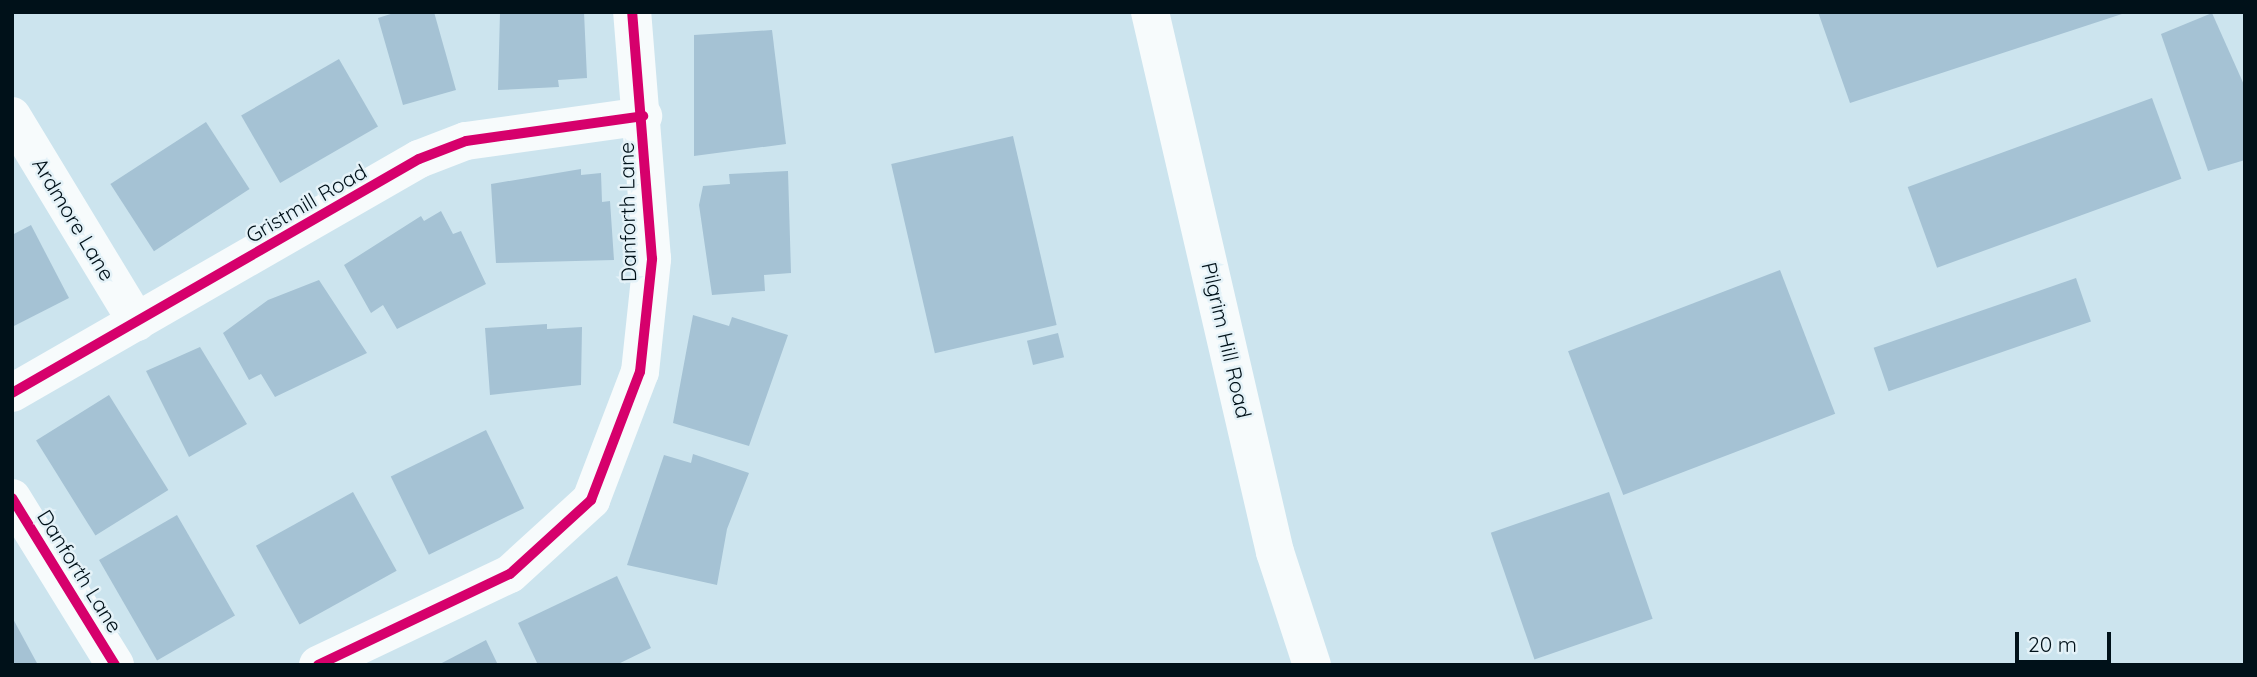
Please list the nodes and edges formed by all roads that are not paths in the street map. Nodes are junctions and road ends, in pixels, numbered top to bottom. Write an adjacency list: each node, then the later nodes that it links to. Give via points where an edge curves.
1 (632, 12): 4 (street, Danforth Lane)
2 (1150, 12): 10 (street, Pilgrim Hill Road, via 1275,552)
3 (12, 116): 5 (street, Ardmore Lane)
4 (643, 116): 5 (street, Gristmill Road, via 466,141 419,159); 9 (street, Danforth Lane, via 652,259 640,372 591,500 510,574)
5 (137, 323): 6 (street, Gristmill Road)
6 (12, 393)
7 (12, 498): 8 (street, Danforth Lane)
8 (116, 665)
9 (318, 665)
10 (1312, 665)

